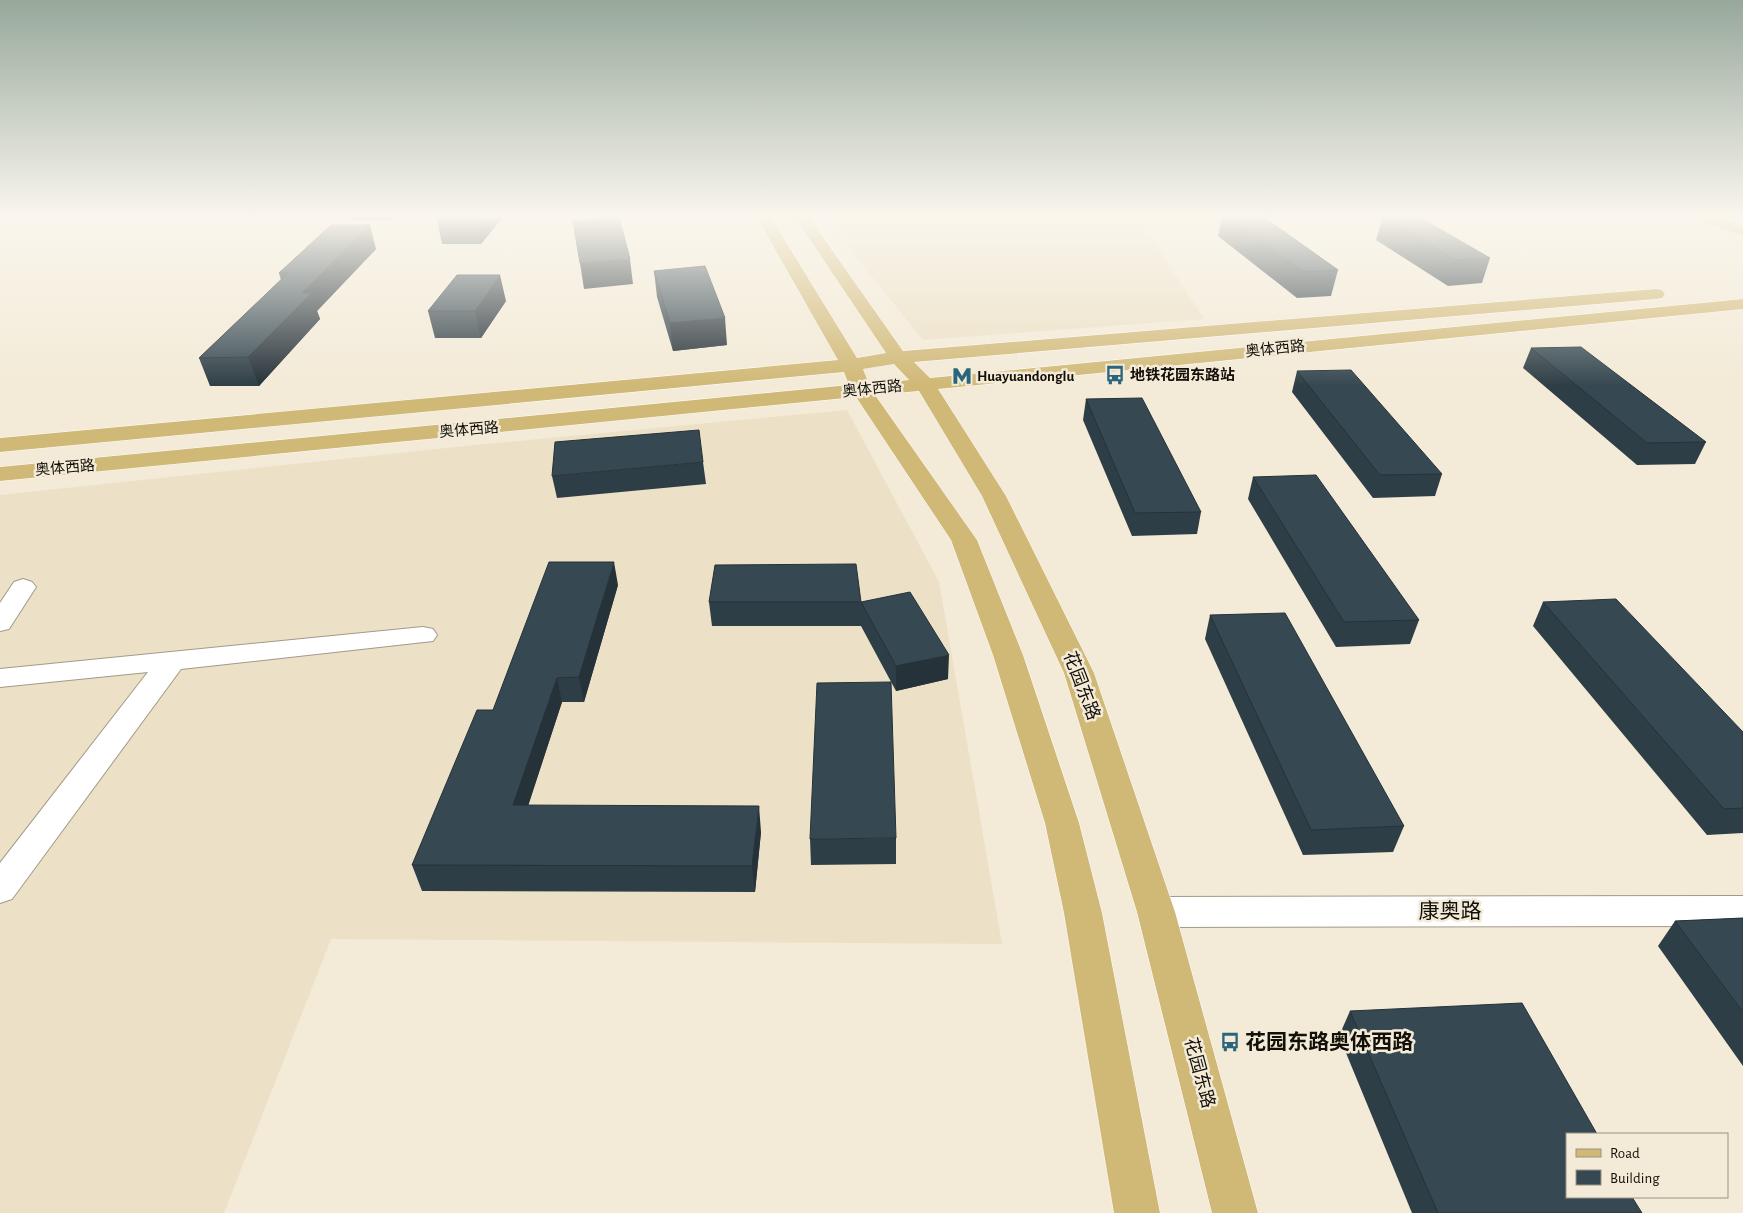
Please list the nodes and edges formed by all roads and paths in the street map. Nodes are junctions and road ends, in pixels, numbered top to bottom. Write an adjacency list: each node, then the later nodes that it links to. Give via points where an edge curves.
1 (796, 273): 6 (main road)
2 (841, 273): 5 (main road, 花园东路)
3 (1743, 287): 5 (main road, 奥体西路)
4 (1743, 304): 7 (main road, 奥体西路)
5 (898, 357): 6 (main road, 奥体西路); 7 (main road, 花园东路)
6 (856, 377): 7 (main road, 奥体西路); 8 (main road, 奥体西路); 9 (main road, 奥体西路, via 596,418); 18 (main road, via 964,540 1008,655 1062,824 1084,913)
7 (924, 383): 17 (main road, 花园东路, via 994,496 1079,674)
8 (0, 446)
9 (0, 474)
10 (23, 587): 11 (street)
11 (0, 622)
12 (424, 635): 13 (street)
13 (172, 661): 14 (street); 15 (street)
14 (0, 678)
15 (0, 889)
16 (1743, 911): 17 (street, 康奥路)
17 (1156, 912): 19 (main road, 花园东路)
18 (1137, 1213)
19 (1235, 1213)

